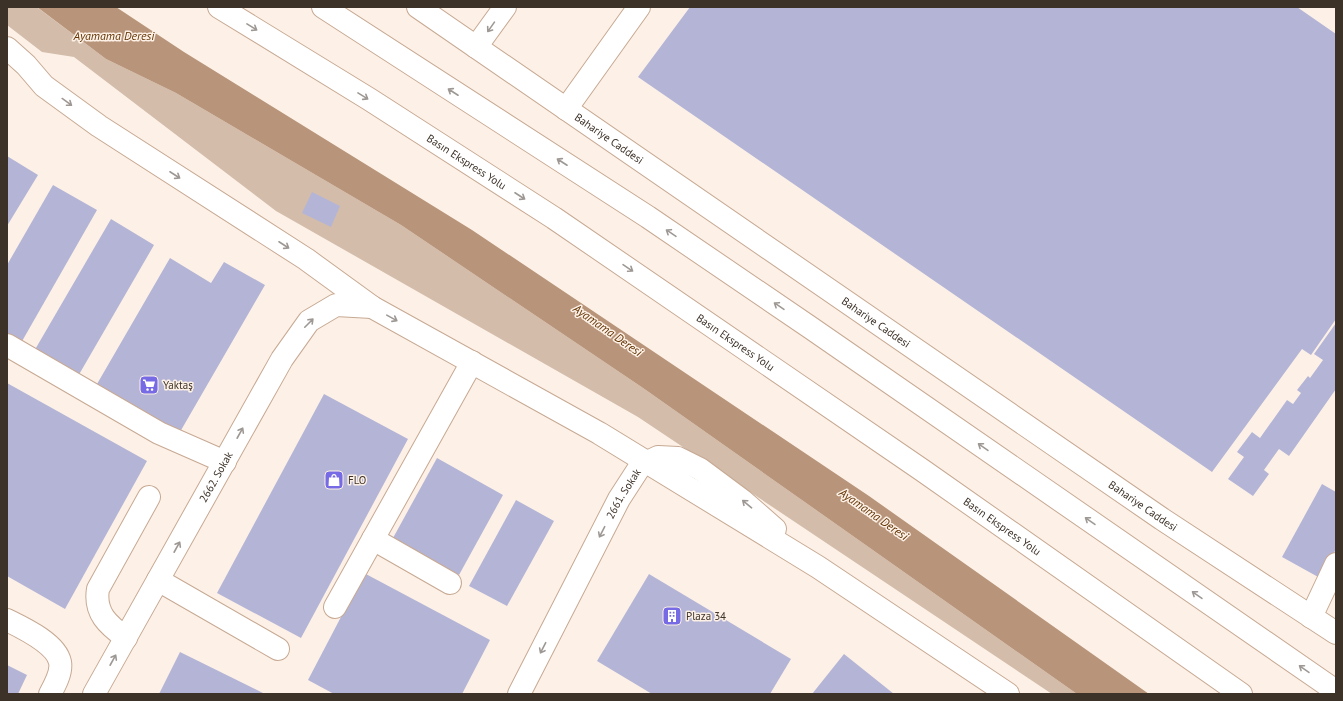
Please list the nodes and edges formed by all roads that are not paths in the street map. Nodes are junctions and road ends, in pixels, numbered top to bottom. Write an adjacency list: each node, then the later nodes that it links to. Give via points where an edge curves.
1 (219, 7): 32 (main road, Basın Ekspress Yolu, one-way to 32, via 561,222)
2 (323, 7): 27 (main road, one-way to 2, via 648,217)
3 (418, 7): 6 (main road, Bahariye Caddesi)
4 (505, 7): 6 (main road, one-way to 6)
5 (639, 7): 10 (main road)
6 (476, 47): 10 (main road, Bahariye Caddesi)
7 (7, 48): 9 (main road)
8 (7, 68): 9 (main road)
9 (44, 86): 11 (main road, one-way to 11, via 99,126 306,259)
10 (566, 109): 22 (main road, Bahariye Caddesi, via 1162,519)
11 (372, 307): 13 (main road, one-way to 13); 14 (main road, 2662. Sokak, one-way to 11, via 282,359 309,321 336,305)
12 (7, 345): 14 (main road, via 158,433)
13 (472, 362): 15 (main road); 17 (main road)
14 (225, 462): 19 (main road, 2662. Sokak, one-way to 14)
15 (647, 462): 30 (main road, 2661. Sokak, one-way to 30, via 641,465 619,499); 31 (main road, via 818,567)
16 (149, 497): 25 (main road, via 98,589 96,598 101,614)
17 (373, 539): 20 (main road); 21 (main road)
18 (1336, 564): 22 (main road)
19 (158, 580): 25 (main road, 2662. Sokak); 26 (main road)
20 (450, 583)
21 (335, 607)
22 (1311, 617): 24 (main road, Bahariye Caddesi)
23 (7, 620): 28 (main road, via 38,637 57,653 60,663 57,682)
24 (1336, 633)
25 (126, 638): 29 (main road, 2662. Sokak, one-way to 25)
26 (278, 649)
27 (1336, 691)
28 (50, 694)
29 (94, 694)
30 (519, 694)
31 (1008, 694)
32 (1241, 694)

